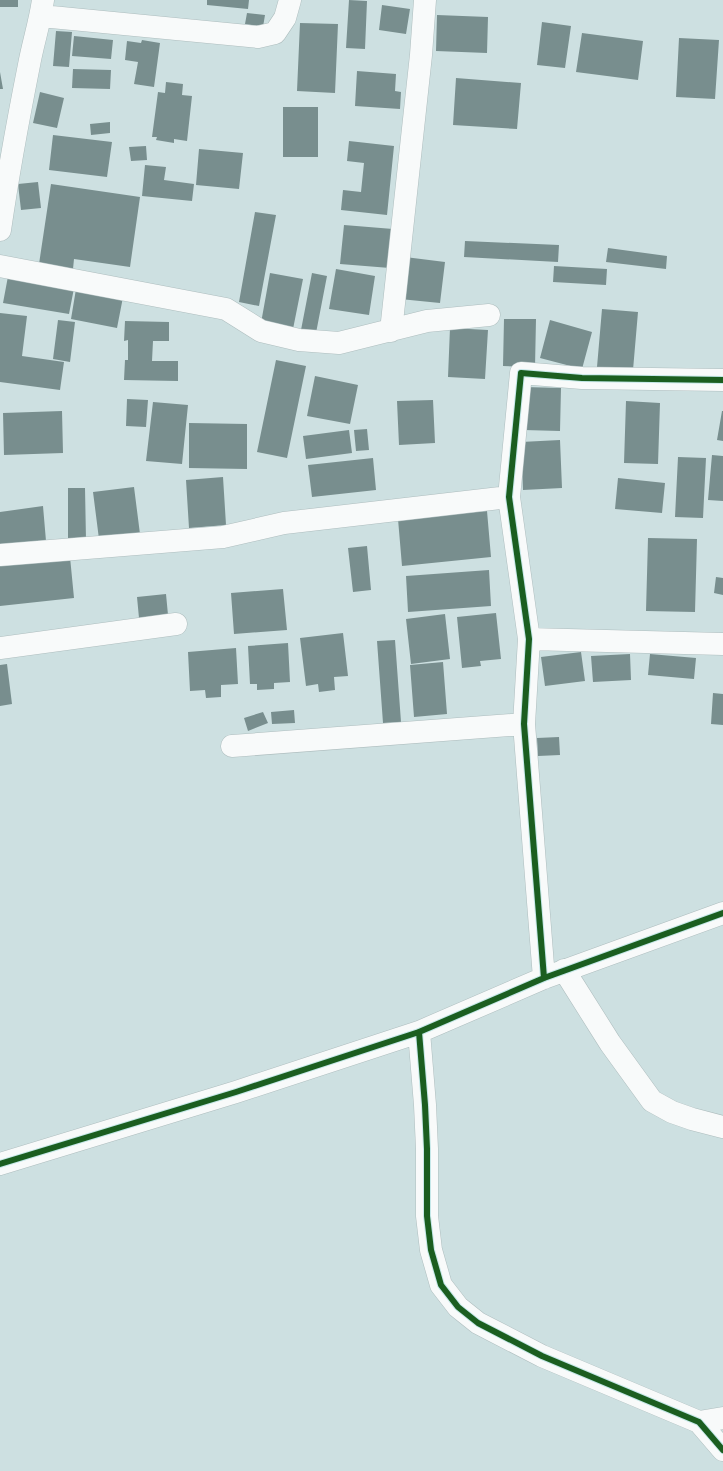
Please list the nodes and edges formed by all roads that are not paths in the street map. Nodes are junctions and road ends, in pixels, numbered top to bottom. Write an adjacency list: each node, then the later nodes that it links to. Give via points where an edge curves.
1 (290, 0): 3 (street, via 285,18 275,33 258,37)
2 (425, 0): 8 (street)
3 (42, 8): 4 (street)
4 (4, 170): 5 (street)
5 (0, 230)
6 (0, 266): 8 (street, via 226,309 261,331 299,340 339,343)
7 (489, 315): 8 (street, via 427,321)
8 (391, 331)
9 (723, 380): 10 (street, via 582,378 521,373)
10 (509, 497): 11 (street, via 284,523 223,537); 13 (street)
11 (0, 555)
12 (176, 624): 15 (street)
13 (529, 640): 14 (street); 16 (street)
14 (723, 644)
15 (0, 648)
16 (524, 724): 17 (street); 20 (street)
17 (232, 746)
18 (723, 913): 19 (street)
19 (564, 970): 20 (street); 22 (street, via 610,1043 652,1101 692,1120)
20 (544, 978): 21 (street)
21 (419, 1032): 23 (street, via 236,1092); 25 (street, via 426,1142 427,1216 431,1250 441,1285 458,1307 478,1323 542,1356)
22 (723, 1127)
23 (0, 1164)
24 (723, 1418): 25 (street)
25 (699, 1422): 26 (street)
26 (723, 1450)

